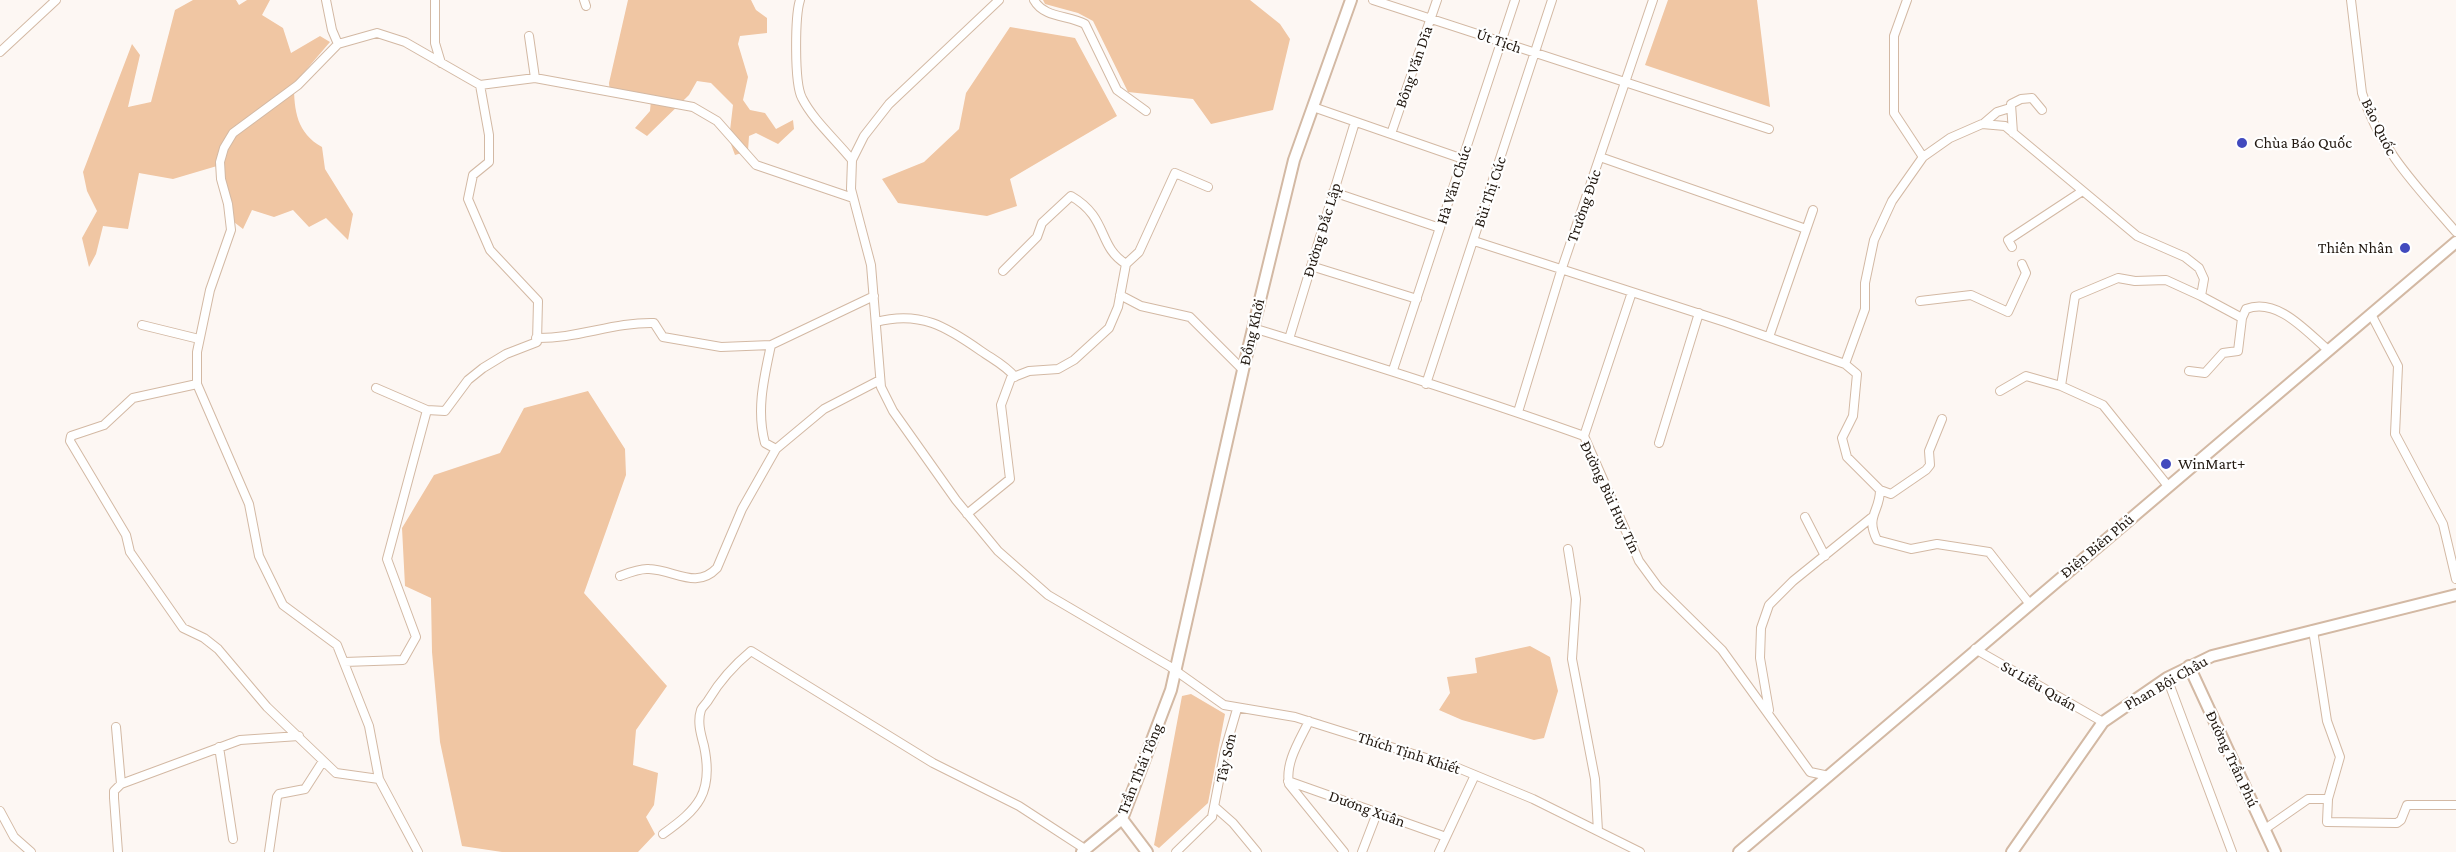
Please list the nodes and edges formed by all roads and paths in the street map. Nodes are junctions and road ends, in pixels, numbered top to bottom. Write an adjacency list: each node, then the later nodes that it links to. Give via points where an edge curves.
1 (56, 0): 19 (street)
2 (326, 0): 18 (street)
3 (435, 0): 21 (street, via 435,43)
4 (801, 0): 37 (street, via 796,23 800,93)
5 (999, 0): 37 (street, via 889,104 864,136)
6 (1034, 0): 28 (street, via 1047,12 1085,24 1117,90)
7 (1351, 0): 25 (street, Đồng Khởi)
8 (1373, 0): 15 (street, Út Tịch)
9 (1437, 0): 15 (street, Bông Văn Dĩa)
10 (1515, 0): 17 (street, Hà Văn Chúc)
11 (1552, 0): 20 (street, Bùi Thị Cúc)
12 (1653, 0): 23 (street, Trường Đúc)
13 (1907, 0): 34 (street, via 1894,36 1894,113)
14 (2351, 0): 45 (street, Bảo Quốc, via 2366,107 2393,158)
15 (1431, 18): 17 (street, Út Tịch); 33 (street, Bông Văn Dĩa)
16 (529, 36): 22 (street)
17 (1501, 41): 20 (street, Út Tịch); 36 (street, Hà Văn Chúc)
18 (338, 44): 21 (street, via 377,33 405,42); 68 (street, via 298,85 232,133 224,148 221,179 231,230 210,290)
19 (0, 52)
20 (1534, 53): 23 (street, Út Tịch); 46 (street, Bùi Thị Cúc)
21 (441, 63): 24 (street)
22 (535, 78): 24 (street); 41 (street, via 700,109 717,121 756,165)
23 (1625, 82): 31 (street, Út Tịch); 35 (street, Trường Đúc)
24 (480, 85): 66 (street, via 488,124 489,162 473,176 468,199 490,250 538,301)
25 (1313, 107): 29 (street); 65 (street, Đồng Khởi, via 1294,160)
26 (2010, 108): 27 (street, via 2021,99 2032,98); 30 (street, via 1996,112); 32 (street)
27 (2042, 110)
28 (1146, 111)
29 (1355, 122): 33 (street); 39 (street, Đường Đắc Lập)
30 (1983, 124): 32 (street, via 2005,126); 34 (street, via 1950,138)
31 (1769, 129)
32 (2013, 133): 40 (street)
33 (1391, 134): 36 (street)
34 (1923, 157): 72 (street, via 1892,201 1874,240 1864,283 1865,309)
35 (1600, 158): 44 (street); 52 (street, Trường Đúc)
36 (1463, 159): 43 (street, Hà Văn Chúc)
37 (852, 160): 41 (street, Thích Tịnh Khiết)
38 (1208, 187): 49 (street, via 1175,173 1147,237)
39 (1333, 192): 43 (street); 51 (street, Đường Đắc Lập)
40 (2081, 192): 48 (street, via 2008,240); 57 (street, via 2137,236 2186,257 2199,268 2204,279)
41 (853, 198): 56 (street, Thích Tịnh Khiết, via 871,265)
42 (1813, 210): 44 (street)
43 (1440, 228): 58 (street, Hà Văn Chúc)
44 (1806, 229): 67 (street)
45 (2456, 232)
46 (1474, 241): 52 (street); 79 (street, Bùi Thị Cúc)
47 (2456, 242): 61 (street, Điện Biên Phủ)
48 (2012, 247)
49 (1126, 264): 53 (street, via 1110,250 1090,207 1071,196 1042,223 1037,237); 55 (street)
50 (2022, 264): 59 (street, via 2026,273 2008,312 1971,295)
51 (1311, 266): 58 (street); 69 (street, Đường Đắc Lập)
52 (1562, 268): 54 (street); 84 (street, Trường Đúc)
53 (1003, 271)
54 (1632, 292): 60 (street); 86 (street)
55 (1120, 295): 73 (street, via 1141,306 1190,317); 76 (street, via 1109,328 1074,360 1058,369 1029,371)
56 (874, 296): 63 (street, Thích Tịnh Khiết); 70 (street)
57 (2201, 296): 62 (street); 80 (street, via 2166,280 2118,278 2075,296)
58 (1417, 299): 74 (street, Hà Văn Chúc)
59 (1920, 301)
60 (1699, 313): 67 (street); 87 (street)
61 (2371, 314): 71 (street, Điện Biên Phủ); 97 (street, via 2398,366 2395,434 2443,524)
62 (2241, 318): 71 (street, via 2246,309 2258,305 2286,314); 75 (street, via 2238,351 2223,353 2205,373)
63 (876, 322): 76 (street, via 896,317 925,320 950,329 1004,365); 77 (street, Thích Tịnh Khiết)
64 (142, 325): 68 (street)
65 (1253, 328): 69 (street, Đường Bùi Huy Tín); 73 (street, Đồng Khởi)
66 (536, 338): 70 (street, via 654,323 663,337 721,347); 83 (street, via 535,345 506,354 483,368 445,411)
67 (1769, 338): 72 (street)
68 (199, 339): 78 (street)
69 (1289, 339): 74 (street, Đường Bùi Huy Tín)
70 (771, 345): 88 (street, via 762,387 760,425 765,443)
71 (2328, 350): 89 (street, Điện Biên Phủ)
72 (1845, 364): 90 (street, via 1857,374 1853,416 1842,438 1847,457)
73 (1243, 370): 104 (street, Đồng Khởi)
74 (1393, 370): 79 (street, Đường Bùi Huy Tín)
75 (2189, 371)
76 (1015, 377): 91 (street, via 1011,378 1001,405 1010,479)
77 (880, 380): 88 (street, via 824,409); 91 (street, Thích Tịnh Khiết, via 893,411)
78 (197, 384): 102 (street, via 249,504 259,556 283,605 337,645); 111 (street, via 133,398 104,425 71,436 70,441 126,535 130,552 183,628 218,650 267,707)
79 (1425, 384): 84 (street, Đường Bùi Huy Tín)
80 (2061, 386): 82 (street, via 2026,376); 89 (street, via 2103,405)
81 (376, 388): 83 (street)
82 (2000, 391)
83 (427, 410): 102 (street, via 387,558 416,637 403,660)
84 (1518, 412): 86 (street, Đường Bùi Huy Tín)
85 (1942, 419): 90 (street, via 1926,470 1892,494)
86 (1584, 436): 107 (street, Đường Bùi Huy Tín, via 1639,561 1658,587 1722,650)
87 (1659, 443)
88 (776, 450): 96 (street, via 710,575 701,580 647,568)
89 (2168, 486): 99 (street, Điện Biên Phủ)
90 (1880, 490): 93 (street)
91 (967, 514): 104 (street, Thích Tịnh Khiết, via 998,551 1048,595)
92 (1805, 517): 95 (street)
93 (1871, 518): 95 (street); 99 (street, via 1877,540 1893,545 1911,549 1937,544 1989,552)
94 (1568, 549): 126 (street, via 1576,599 1572,659 1596,779)
95 (1825, 556): 107 (street, via 1770,605 1761,628 1760,658)
96 (620, 576)
97 (2456, 579)
98 (2456, 595): 100 (street, Phan Bội Châu)
99 (2029, 603): 101 (street, Điện Biên Phủ)
100 (2313, 630): 103 (street, Phan Bội Châu, via 2212,656); 119 (street, via 2327,721 2340,757)
101 (1975, 649): 109 (street, Sư Liễu Quán); 115 (street, Điện Biên Phủ)
102 (344, 662): 116 (street, via 369,726)
103 (2189, 666): 105 (street, Phan Bội Châu); 125 (street, Đường Trần Phú)
104 (1175, 670): 106 (street, Thích Tịnh Khiết, via 1224,705); 124 (street, Trần Thái Tông, via 1154,739)
105 (2167, 678): 109 (street, Phan Bội Châu); 144 (street)
106 (1237, 709): 108 (street, Thích Tịnh Khiết); 121 (street, Tây Sơn, via 1225,750)
107 (1769, 713): 115 (street, Đường Bùi Huy Tín, via 1810,772)
108 (1309, 721): 114 (street, Thích Tịnh Khiết); 117 (street, via 1290,761)
109 (2103, 722): 143 (street, Phan Bội Châu)
110 (116, 727): 118 (street)
111 (299, 736): 112 (street, via 255,738); 113 (street)
112 (219, 747): 118 (street); 129 (street)
113 (323, 761): 116 (street, via 336,773); 133 (street, via 305,789 277,797)
114 (1474, 775): 126 (street, Thích Tịnh Khiết); 128 (street)
115 (1829, 776): 142 (street, Điện Biên Phủ)
116 (379, 779): 134 (street)
117 (1288, 781): 123 (street, Dương Xuân); 138 (street, via 1292,791)
118 (121, 784): 132 (street, via 114,791)
119 (2328, 799): 120 (street, via 2327,822 2397,823 2407,805); 125 (street, via 2308,799)
120 (2456, 805)
121 (1216, 808): 136 (street, Tây Sơn, via 1210,821); 137 (street)
122 (0, 811): 131 (street, via 14,837)
123 (1377, 813): 128 (street, Dương Xuân); 139 (street)
124 (1122, 819): 130 (street, Trần Thái Tông); 135 (street)
125 (2265, 829): 145 (street, Đường Trần Phú)
126 (1598, 831): 141 (street, Thích Tịnh Khiết)
127 (663, 834): 130 (street, via 692,813 703,791 706,768 699,732 701,711 724,676 751,651 933,763 1019,806)
128 (1446, 837): 140 (street)
129 (233, 839)
130 (1083, 850)
131 (31, 852)
132 (118, 852)
133 (269, 852)
134 (418, 852)
135 (1147, 852)
136 (1176, 852)
137 (1257, 852)
138 (1344, 852)
139 (1362, 852)
140 (1439, 852)
141 (1640, 852)
142 (1739, 852)
143 (2012, 852)
144 (2232, 852)
145 (2275, 852)

